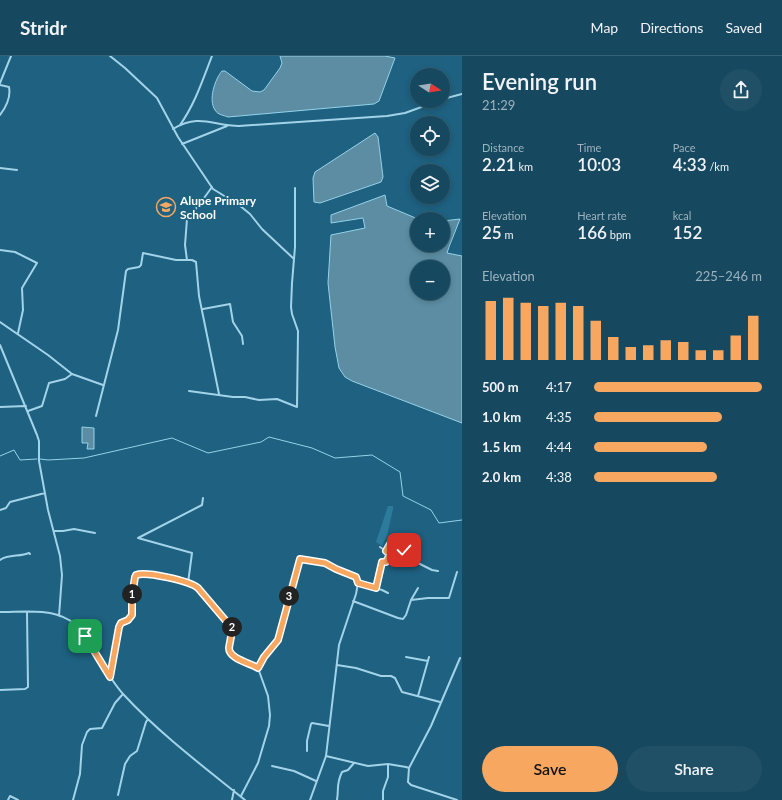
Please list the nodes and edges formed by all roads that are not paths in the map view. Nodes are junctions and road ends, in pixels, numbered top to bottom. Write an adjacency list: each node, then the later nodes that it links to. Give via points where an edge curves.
1 (11, 56): 4 (street)
2 (110, 56): 11 (street, via 157,98)
3 (212, 56): 9 (street, via 196,96)
4 (0, 84): 8 (street, via 9,87 10,93 5,109)
5 (462, 94): 6 (street)
6 (450, 97)
7 (419, 108): 10 (street, via 387,116)
8 (0, 115)
9 (179, 126): 10 (street, via 199,121); 11 (street)
10 (228, 126): 12 (street)
11 (173, 129): 12 (street)
12 (182, 144): 15 (street)
13 (0, 168): 14 (street)
14 (17, 170)
15 (212, 187): 18 (street, via 250,214); 19 (street, via 187,219)
16 (295, 188): 18 (street)
17 (0, 250): 22 (street, via 16,252 37,263 22,288 23,310)
18 (294, 259): 28 (street, via 291,307 298,331 297,407 278,399 259,400)
19 (187, 260): 20 (street, via 196,263); 26 (street, via 143,253 139,267 126,270 118,330)
20 (203, 309): 23 (street, via 230,304 233,322 242,336); 28 (street)
21 (0, 322): 22 (street)
22 (18, 334): 25 (street)
23 (243, 344)
24 (0, 345): 29 (street)
25 (72, 374): 26 (street); 31 (street, via 65,379 49,383 42,406)
26 (103, 386): 32 (street)
27 (189, 391): 28 (street)
28 (219, 394)
29 (26, 406): 30 (street); 31 (street)
30 (0, 407)
31 (28, 411): 33 (street, via 39,441 39,461)
32 (96, 416)
33 (45, 493): 35 (street, via 10,502 6,508); 36 (street)
34 (203, 498): 44 (street, via 202,504 138,538 192,553)
35 (0, 510)
36 (54, 531): 37 (street, via 74,529); 53 (street, via 61,567)
37 (95, 533)
38 (380, 547): 39 (street)
39 (386, 551): 42 (street, via 390,544 394,547 401,546 412,560); 46 (street, via 390,556 386,562 383,560)
40 (30, 554): 41 (street)
41 (0, 560)
42 (438, 571)
43 (457, 572): 49 (street, via 449,598)
44 (188, 583): 59 (street, via 198,588 232,628 230,652); 60 (street, via 157,576 136,575 132,590 132,615 119,627)
45 (358, 583): 46 (street); 50 (street); 59 (street, via 356,577 325,563 300,559 278,640)
46 (376, 588): 48 (street)
47 (418, 588): 49 (street)
48 (388, 593)
49 (411, 600): 50 (street, via 402,619)
50 (353, 602): 58 (street, via 339,645)
51 (0, 612): 52 (street)
52 (27, 612): 53 (street); 61 (street, via 28,687)
53 (59, 616): 60 (street, via 78,627)
54 (406, 657): 57 (street)
55 (429, 657): 57 (street)
56 (460, 658): 64 (street)
57 (428, 661): 63 (street)
58 (337, 665): 63 (street, via 391,676 395,678 402,692); 66 (street)
59 (258, 668): 76 (street, via 268,696 269,726 258,763)
60 (110, 677): 62 (street)
61 (0, 690)
62 (123, 694): 65 (street); 80 (street, via 115,702 102,728 90,729 87,732 82,745 80,774)
63 (418, 696): 64 (street)
64 (440, 702): 72 (street, via 431,726)
65 (148, 719): 74 (street); 75 (street, via 137,751 125,764)
66 (329, 726): 67 (street, via 311,724); 68 (street)
67 (307, 751)
68 (326, 756): 69 (street); 73 (street)
69 (354, 763): 70 (street, via 368,766); 84 (street, via 342,772 338,780)
70 (388, 764): 72 (street); 85 (street)
71 (272, 766): 73 (street, via 294,770)
72 (409, 768): 77 (street, via 408,782 411,785)
73 (316, 781): 83 (street)
74 (234, 790): 76 (street); 81 (street)
75 (118, 795)
76 (241, 796): 82 (street)
77 (446, 796): 86 (street); 87 (street)
78 (8, 800): 79 (street, via 10,796)
79 (18, 800)
80 (73, 800)
81 (232, 800)
82 (245, 800)
83 (310, 800)
84 (337, 800)
85 (383, 800)
86 (447, 800)
87 (457, 800)

